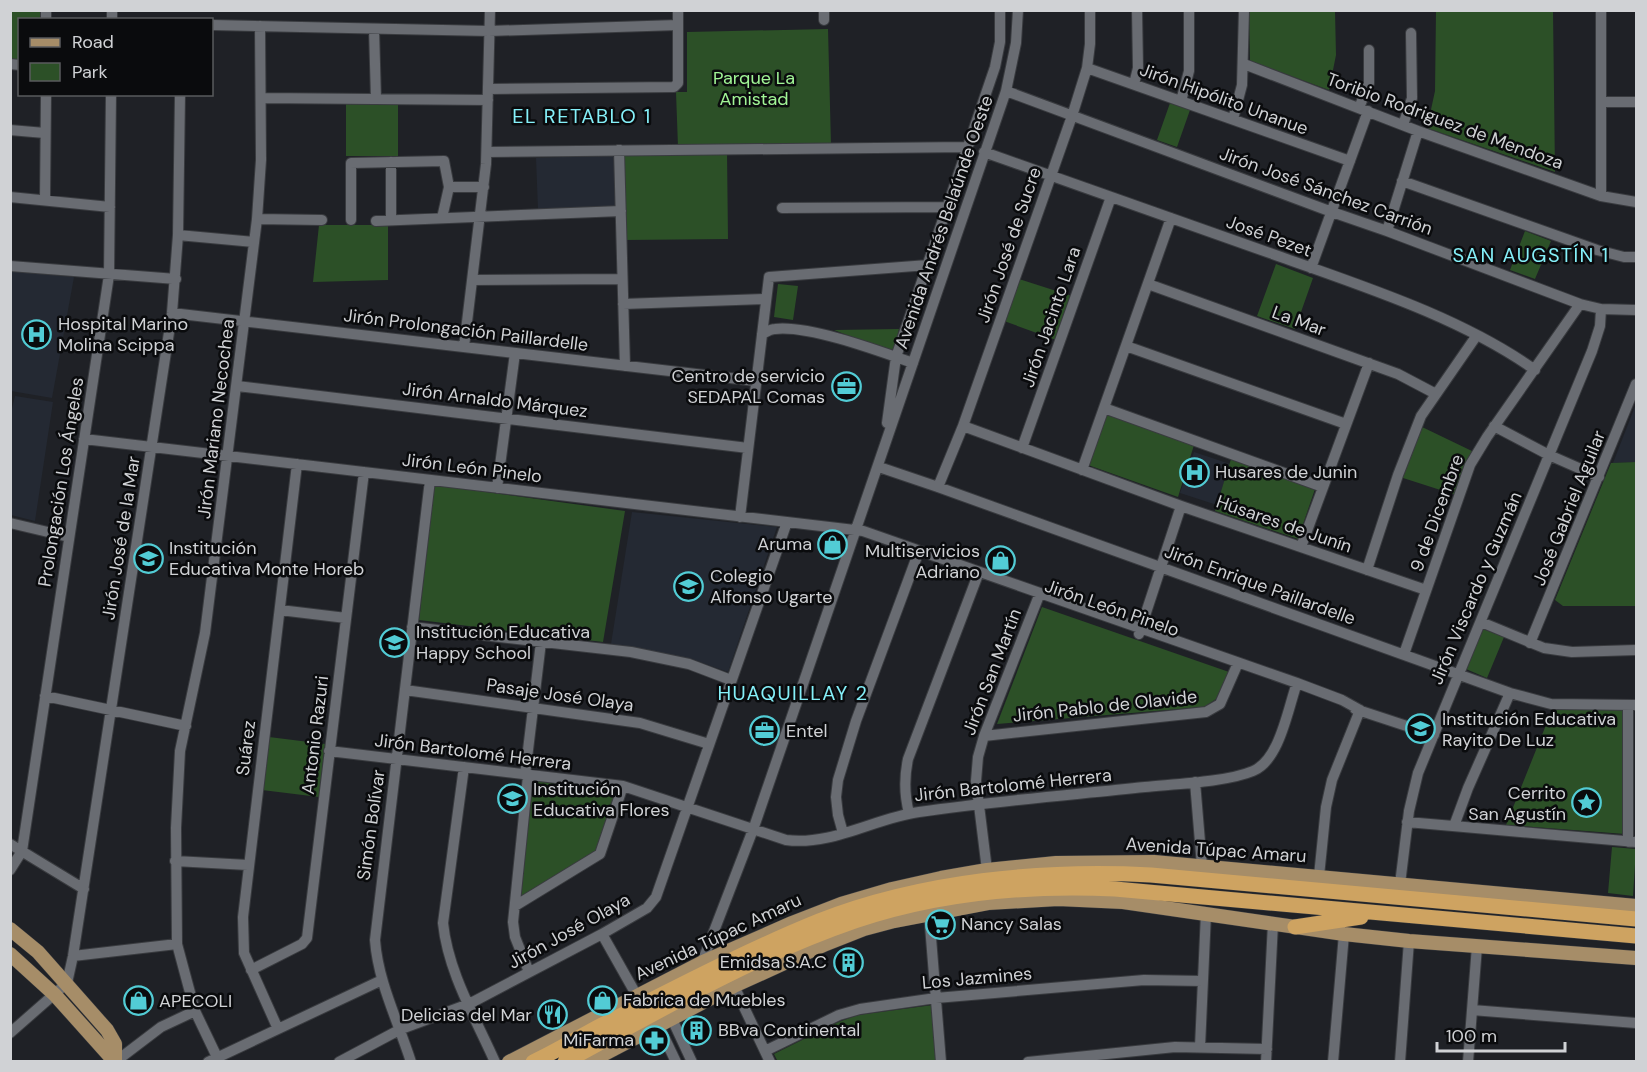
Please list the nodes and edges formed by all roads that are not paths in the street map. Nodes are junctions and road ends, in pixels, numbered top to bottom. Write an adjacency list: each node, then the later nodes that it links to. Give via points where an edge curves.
1 (490, 10): 14 (street)
2 (678, 10): 11 (street)
3 (1000, 10): 37 (street, Avenida Andrés Belaúnde Oeste, via 995,67)
4 (1018, 10): 20 (street, Avenida Andrés Belaúnde Oeste)
5 (1090, 10): 18 (street, Jirón José de Sucre)
6 (1137, 10): 19 (street, via 1138,68)
7 (1189, 10): 27 (street, via 1189,70)
8 (1244, 10): 17 (street)
9 (1601, 10): 28 (street)
10 (213, 25): 12 (street)
11 (678, 25): 14 (street); 21 (street, via 678,83 674,87)
12 (260, 26): 13 (street); 25 (street, Jirón Mariano Necochea)
13 (374, 29): 14 (street); 26 (street)
14 (489, 32): 21 (street)
15 (1411, 33): 33 (street, via 1412,98)
16 (1369, 50): 30 (street, via 1369,83)
17 (1244, 64): 30 (street, Toribio Rodriguez de Mendoza); 32 (street)
18 (1087, 68): 19 (street, Jirón Hipólito Unanue); 31 (street, Jirón José de Sucre)
19 (1134, 84): 27 (street, Jirón Hipólito Unanue)
20 (1006, 91): 31 (street, Jirón José Sánchez Carrión); 40 (street, Avenida Andrés Belaúnde Oeste)
21 (488, 94): 26 (street); 39 (street)
22 (46, 96): 36 (street)
23 (111, 96): 52 (street, Prolongación Los Ángeles)
24 (180, 96): 66 (street, Jirón José de la Mar)
25 (261, 98): 26 (street); 60 (street, Jirón Mariano Necochea)
26 (376, 99)
27 (1181, 101): 32 (street, Jirón Hipólito Unanue)
28 (1601, 102): 29 (street); 47 (street)
29 (1636, 102)
30 (1363, 110): 33 (street, Toribio Rodriguez de Mendoza); 41 (street)
31 (1072, 116): 43 (street, Jirón José de Sucre); 56 (street, Jirón José Sánchez Carrión)
32 (1233, 119): 41 (street, Jirón Hipólito Unanue)
33 (1404, 125): 35 (street, Toribio Rodriguez de Mendoza)
34 (10, 130): 36 (street)
35 (1418, 131): 44 (street); 47 (street, Toribio Rodriguez de Mendoza)
36 (45, 133): 50 (street)
37 (967, 147): 38 (street); 53 (street, Avenida Andrés Belaúnde Oeste)
38 (619, 150): 39 (street); 55 (street)
39 (487, 152): 46 (street)
40 (984, 152): 43 (street, José Pezet); 90 (street, Avenida Andrés Belaúnde Oeste)
41 (1350, 161): 56 (street)
42 (390, 162): 45 (street, via 444,161); 62 (street, via 351,163); 63 (street)
43 (1051, 176): 49 (street, José Pezet); 101 (street, Jirón José de Sucre)
44 (1402, 181): 65 (street); 68 (street, via 1597,250)
45 (448, 187): 46 (street); 58 (street)
46 (484, 187): 57 (street)
47 (1601, 196): 51 (street, Toribio Rodriguez de Mendoza)
48 (10, 197): 50 (street)
49 (1111, 197): 59 (street, José Pezet); 107 (street, Jirón Jacinto Lara)
50 (45, 200): 52 (street)
51 (1636, 202)
52 (110, 207): 72 (street, Prolongación Los Ángeles)
53 (947, 207): 54 (street); 69 (street, Avenida Andrés Belaúnde Oeste)
54 (782, 208)
55 (621, 211): 57 (street); 74 (street)
56 (1332, 212): 65 (street, Jirón José Sánchez Carrión); 71 (street)
57 (480, 217): 58 (street); 75 (street)
58 (442, 218): 63 (street)
59 (1171, 218): 71 (street, José Pezet); 76 (street)
60 (257, 219): 61 (street); 67 (street, Jirón Mariano Necochea)
61 (322, 220)
62 (351, 220)
63 (391, 220): 64 (street)
64 (376, 221)
65 (1387, 231): 79 (street, Jirón José Sánchez Carrión)
66 (178, 235): 67 (street); 73 (street, Jirón José de la Mar)
67 (254, 242): 83 (street, Jirón Mariano Necochea)
68 (1636, 257)
69 (928, 265): 77 (street, via 769,278); 89 (street, Avenida Andrés Belaúnde Oeste)
70 (10, 266): 72 (street)
71 (1311, 268): 85 (street, José Pezet, via 1444,318)
72 (109, 275): 73 (street); 103 (street, Prolongación Los Ángeles)
73 (176, 279): 82 (street, Jirón José de la Mar)
74 (622, 279): 75 (street); 78 (street)
75 (472, 280): 87 (street)
76 (1148, 284): 86 (street); 91 (street, La Mar)
77 (766, 299): 78 (street); 84 (street)
78 (623, 304): 92 (street)
79 (1580, 304): 80 (street, Jirón José Sánchez Carrión); 93 (street, 9 de Dicembre)
80 (1601, 309): 81 (street, Jirón José Sánchez Carrión); 108 (street, Jirón Viscardo y Guzmán, via 1592,351)
81 (1636, 310)
82 (172, 312): 83 (street, Jirón Prolongación Paillardelle); 105 (street, Jirón José de la Mar)
83 (245, 321): 87 (street, Jirón Prolongación Paillardelle); 96 (street, Jirón Mariano Necochea)
84 (762, 334): 89 (street, via 773,329 803,331); 94 (street)
85 (1477, 335): 93 (street, José Pezet); 97 (street)
86 (1126, 346): 98 (street); 100 (street)
87 (464, 347): 88 (street, Jirón Prolongación Paillardelle)
88 (515, 353): 92 (street, Jirón Prolongación Paillardelle); 99 (street)
89 (896, 357): 90 (street); 104 (street, Avenida Andrés Belaúnde Oeste)
90 (913, 363): 104 (street, Avenida Andrés Belaúnde Oeste)
91 (1369, 363): 97 (street, La Mar); 100 (street)
92 (625, 366): 94 (street, Jirón Prolongación Paillardelle)
93 (1535, 370): 102 (street, 9 de Dicembre)
94 (756, 381): 106 (street)
95 (1636, 384): 114 (street, José Gabriel Aguilar)
96 (237, 386): 99 (street, Jirón Arnaldo Márquez); 109 (street, Jirón Mariano Necochea)
97 (1436, 394): 128 (street, via 1421,416)
98 (1104, 408): 112 (street); 117 (street)
99 (507, 418): 106 (street, Jirón Arnaldo Márquez); 118 (street)
100 (1346, 424): 117 (street)
101 (963, 426): 107 (street, Húsares de Junín); 116 (street, Jirón José de Sucre)
102 (1494, 426): 108 (street); 130 (street, 9 de Dicembre, via 1470,465)
103 (84, 439): 105 (street, Jirón León Pinelo); 124 (street, Prolongación Los Ángeles)
104 (885, 441): 111 (street, Avenida Andrés Belaúnde Oeste)
105 (152, 447): 109 (street, Jirón León Pinelo); 150 (street, Jirón José de la Mar)
106 (748, 448): 120 (street)
107 (1022, 448): 112 (street, Húsares de Junín)
108 (1549, 455): 114 (street); 134 (street, Jirón Viscardo y Guzmán)
109 (229, 456): 110 (street, Jirón León Pinelo); 152 (street, Jirón Mariano Necochea, via 205,633)
110 (297, 464): 113 (street, Jirón León Pinelo); 132 (street, Suárez)
111 (879, 467): 116 (street, Jirón Enrique Paillardelle); 123 (street, Avenida Andrés Belaúnde Oeste)
112 (1082, 470): 119 (street, Húsares de Junín)
113 (364, 472): 115 (street, Jirón León Pinelo); 133 (street, Antonio Razuri)
114 (1599, 477): 138 (street, José Gabriel Aguilar)
115 (430, 480): 118 (street, Jirón León Pinelo); 135 (street, Simón Bolívar)
116 (938, 487): 127 (street, Jirón Enrique Paillardelle)
117 (1323, 487): 125 (street)
118 (497, 488): 120 (street, Jirón León Pinelo)
119 (1181, 506): 125 (street, Húsares de Junín); 127 (street)
120 (740, 517): 122 (street, Jirón León Pinelo)
121 (10, 523): 124 (street)
122 (785, 527): 123 (street, Jirón León Pinelo); 143 (street, Jirón José Olaya)
123 (855, 530): 126 (street, Jirón León Pinelo); 167 (street, Avenida Andrés Belaúnde Oeste)
124 (69, 537): 147 (street, Prolongación Los Ángeles)
125 (1301, 547): 128 (street, Húsares de Junín)
126 (918, 553): 129 (street, Jirón León Pinelo); 168 (street, via 838,780 837,806)
127 (1160, 567): 136 (street); 140 (street, Jirón Enrique Paillardelle)
128 (1366, 570): 130 (street, Húsares de Junín)
129 (978, 575): 131 (street, Jirón León Pinelo); 164 (street, via 908,759 904,797)
130 (1426, 590): 140 (street, 9 de Dicembre)
131 (1039, 596): 136 (street, Jirón León Pinelo); 154 (street, Jirón San Martín)
132 (280, 610): 133 (street); 173 (street, Suárez)
133 (346, 618): 156 (street, Antonio Razuri)
134 (1481, 622): 138 (street); 142 (street, Jirón Viscardo y Guzmán)
135 (412, 627): 137 (street); 145 (street, Simón Bolívar)
136 (1140, 632): 141 (street, Jirón León Pinelo)
137 (541, 642): 143 (street, via 631,652 688,664); 149 (street)
138 (1530, 643): 139 (street, via 1572,652)
139 (1636, 650)
140 (1404, 654): 142 (street, Jirón Enrique Paillardelle)
141 (1237, 666): 144 (street, Jirón León Pinelo); 154 (street, Jirón Pablo de Olavide, via 1220,704 1206,712)
142 (1458, 674): 146 (street, Jirón Enrique Paillardelle); 153 (street, Jirón Viscardo y Guzmán)
143 (731, 680): 155 (street, Jirón José Olaya)
144 (1296, 686): 151 (street, Jirón León Pinelo, via 1342,700); 160 (street, Jirón Bartolomé Herrera, via 1278,743 1268,759 1255,771)
145 (405, 690): 149 (street, Pasaje José Olaya); 157 (street, Simón Bolívar)
146 (1510, 693): 148 (street, Jirón Enrique Paillardelle, via 1551,704); 166 (street)
147 (45, 696): 150 (street); 171 (street, Prolongación Los Ángeles)
148 (1632, 705): 169 (street)
149 (533, 707): 155 (street, Pasaje José Olaya, via 640,723); 159 (street)
150 (111, 709): 152 (street); 179 (street, Jirón José de la Mar)
151 (1360, 710): 153 (street, Jirón León Pinelo); 177 (street, via 1332,780)
152 (186, 726): 172 (street, Jirón Mariano Necochea, via 180,752)
153 (1434, 735): 165 (street, Jirón Viscardo y Guzmán, via 1414,786)
154 (984, 736): 162 (street, Jirón San Martín, via 976,781)
155 (709, 744): 163 (street, Jirón José Olaya)
156 (329, 751): 157 (street, Jirón Bartolomé Herrera); 200 (street, Antonio Razuri, via 307,938)
157 (397, 758): 158 (street, Jirón Bartolomé Herrera); 203 (street, Simón Bolívar, via 375,940)
158 (464, 767): 159 (street, Jirón Bartolomé Herrera); 211 (street, via 443,923 447,950)
159 (527, 776): 161 (street, Jirón Bartolomé Herrera); 180 (street)
160 (1195, 782): 162 (street, Jirón Bartolomé Herrera); 174 (street)
161 (623, 786): 163 (street, Jirón Bartolomé Herrera); 180 (street, via 600,855)
162 (980, 804): 164 (street, Jirón Bartolomé Herrera); 176 (street, Jirón San Martín)
163 (687, 807): 167 (street, Jirón Bartolomé Herrera); 191 (street, Jirón José Olaya, via 656,897 646,908)
164 (909, 813): 168 (street, Jirón Bartolomé Herrera)
165 (1407, 822): 166 (street); 178 (street, Jirón Viscardo y Guzmán)
166 (1454, 826): 169 (street)
167 (754, 827): 168 (street, Jirón Bartolomé Herrera, via 800,842); 187 (street, Avenida Andrés Belaúnde Oeste)
168 (843, 833)
169 (1632, 842)
170 (10, 844): 171 (street)
171 (22, 851): 175 (street, Prolongación Los Ángeles); 179 (street)
172 (176, 861): 173 (street); 194 (street, Jirón Mariano Necochea)
173 (248, 865): 200 (street, Suárez, via 242,939)
174 (1202, 866): 176 (main road, Avenida Túpac Amaru, via 1154,862 1056,863); 177 (main road, Avenida Túpac Amaru)
175 (10, 870)
176 (987, 870): 199 (main road, Avenida Túpac Amaru, via 917,883 849,902)
177 (1319, 876): 178 (main road, Avenida Túpac Amaru)
178 (1400, 884): 181 (main road, Avenida Túpac Amaru)
179 (84, 889): 197 (street, Jirón José de la Mar)
180 (515, 906): 201 (street, via 515,937)
181 (1636, 906)
182 (929, 913): 183 (main road, Avenida Túpac Amaru, via 988,903 1058,899 1123,902); 206 (main road, Avenida Túpac Amaru, via 864,929); 210 (street)
183 (1206, 913): 186 (main road, Avenida Túpac Amaru); 204 (street)
184 (1388, 914): 188 (highway); 192 (highway, Avenida Túpac Amaru); 208 (highway, Avenida Túpac Amaru, via 1115,889 989,893 855,921)
185 (1636, 920): 202 (highway, Avenida Túpac Amaru, via 1151,875 1057,874 962,885 856,908)
186 (1273, 923): 188 (main road, Avenida Túpac Amaru); 221 (street)
187 (717, 927): 199 (street, Avenida Andrés Belaúnde Oeste); 202 (street, Avenida Andrés Belaúnde Oeste)
188 (1295, 927): 190 (main road, Avenida Túpac Amaru)
189 (10, 929): 205 (main road)
190 (1344, 933): 193 (main road, Avenida Túpac Amaru); 238 (street)
191 (602, 934): 201 (street, Jirón José Olaya); 209 (street)
192 (1636, 936)
193 (1409, 941): 195 (main road, Avenida Túpac Amaru); 239 (street)
194 (177, 944): 197 (street); 213 (street, Jirón Mariano Necochea)
195 (1477, 946): 198 (main road, Avenida Túpac Amaru); 212 (street)
196 (10, 954): 207 (main road)
197 (74, 956): 205 (street, Jirón José de la Mar)
198 (1636, 958)
199 (703, 962): 202 (main road, Avenida Túpac Amaru)
200 (251, 970): 217 (street, Suárez)
201 (529, 972): 211 (street, Jirón José Olaya)
202 (691, 974): 208 (highway, Avenida Túpac Amaru); 209 (main road, Avenida Túpac Amaru)
203 (382, 980): 217 (street); 218 (street, Simón Bolívar)
204 (1203, 981): 210 (street, Los Jazmines, via 1144,980); 220 (street)
205 (67, 983): 207 (street); 225 (main road, via 108,1030 115,1044)
206 (734, 986): 214 (main road, Avenida Túpac Amaru); 222 (street)
207 (55, 995): 219 (street); 225 (main road)
208 (675, 995): 214 (street); 215 (highway, Avenida Túpac Amaru); 230 (highway, Avenida Túpac Amaru)
209 (637, 996): 229 (main road, Avenida Túpac Amaru)
210 (936, 998): 222 (street, Los Jazmines, via 849,1011); 235 (street)
211 (469, 1004): 218 (street, Jirón José Olaya); 228 (street)
212 (1472, 1010): 216 (street); 240 (street)
213 (195, 1011): 223 (street, Jirón Mariano Necochea); 225 (street, via 161,1027)
214 (671, 1017): 215 (main road, Avenida Túpac Amaru); 233 (street)
215 (656, 1018): 224 (main road, Avenida Túpac Amaru); 231 (highway, Avenida Túpac Amaru); 232 (street)
216 (1636, 1023)
217 (278, 1029): 223 (street)
218 (401, 1029): 226 (street, Jirón José Olaya); 227 (street, Simón Bolívar)
219 (10, 1033)
220 (1200, 1047): 221 (street); 236 (street)
221 (1267, 1049): 237 (street)
222 (765, 1051): 234 (street)
223 (213, 1059)
224 (597, 1060)
225 (115, 1062)
226 (339, 1062)
227 (411, 1062)
228 (495, 1062)
229 (508, 1062)
230 (533, 1062)
231 (565, 1062)
232 (676, 1062)
233 (692, 1062)
234 (770, 1062)
235 (941, 1062)
236 (1028, 1062)
237 (1266, 1062)
238 (1333, 1062)
239 (1400, 1062)
240 (1468, 1062)

